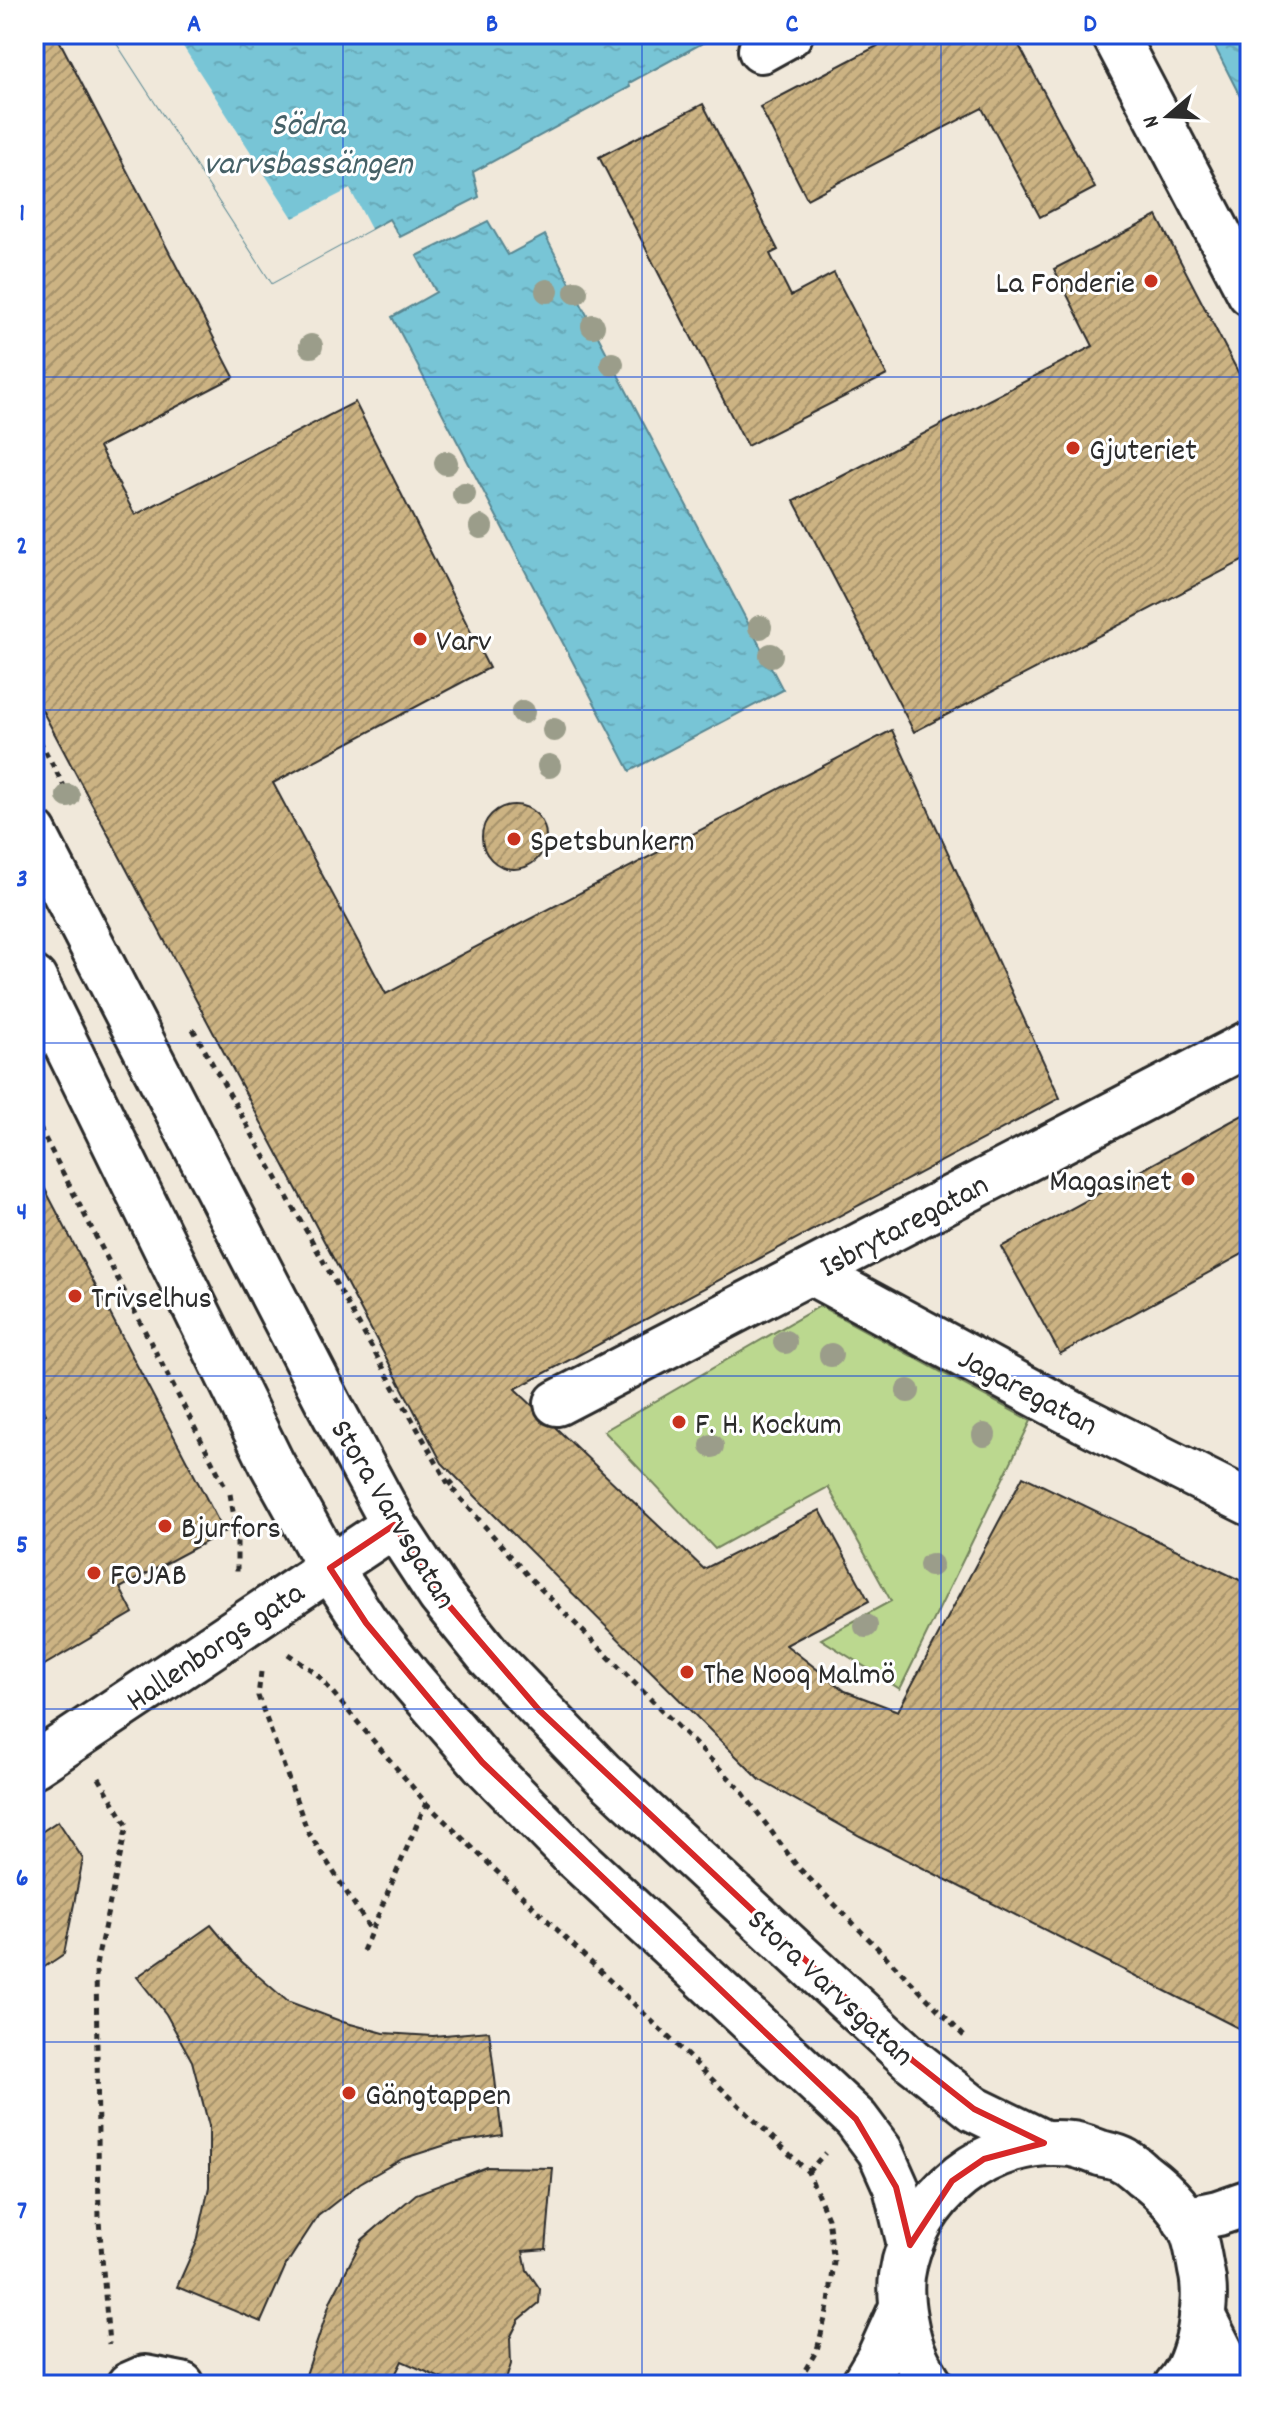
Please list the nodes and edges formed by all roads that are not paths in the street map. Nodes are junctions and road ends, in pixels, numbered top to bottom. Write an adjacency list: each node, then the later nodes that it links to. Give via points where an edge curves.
1 (1114, 34): 2 (street)
2 (1250, 293)
3 (34, 833): 9 (street, Stora Varvsgatan)
4 (34, 979): 10 (street, Stora Varvsgatan, via 271,1462)
5 (1250, 1043): 6 (street, Isbrytaregatan)
6 (810, 1272): 7 (street, Isbrytaregatan); 8 (street, Jagaregatan)
7 (557, 1403)
8 (1250, 1503)
9 (394, 1525): 10 (street, Hallenborgs gata); 12 (street, Stora Varvsgatan, via 489,1656 602,1773 912,2060 974,2109)
10 (330, 1568): 11 (street, Hallenborgs gata); 15 (street, Stora Varvsgatan, via 366,1623 482,1762 573,1855 856,2119 880,2151 896,2187)
11 (34, 1765)
12 (1044, 2143): 14 (street, Stora Varvsgatan, via 1073,2144 1123,2160 1164,2190); 15 (street, Stora Varvsgatan, via 984,2159 952,2181 927,2211)
13 (1250, 2202): 14 (street)
14 (1185, 2220): 17 (street, Stora Varvsgatan, via 1205,2285)
15 (910, 2245): 16 (street, Stora Varvsgatan)
16 (902, 2307): 20 (street); 21 (street, Stora Varvsgatan, via 915,2358)
17 (1202, 2315): 22 (street, Stora Varvsgatan, via 1196,2345); 23 (street, Stora Varvsgatan)
18 (119, 2370): 19 (street)
19 (182, 2385)
20 (863, 2385)
21 (931, 2385)
22 (1177, 2385)
23 (1244, 2385)

